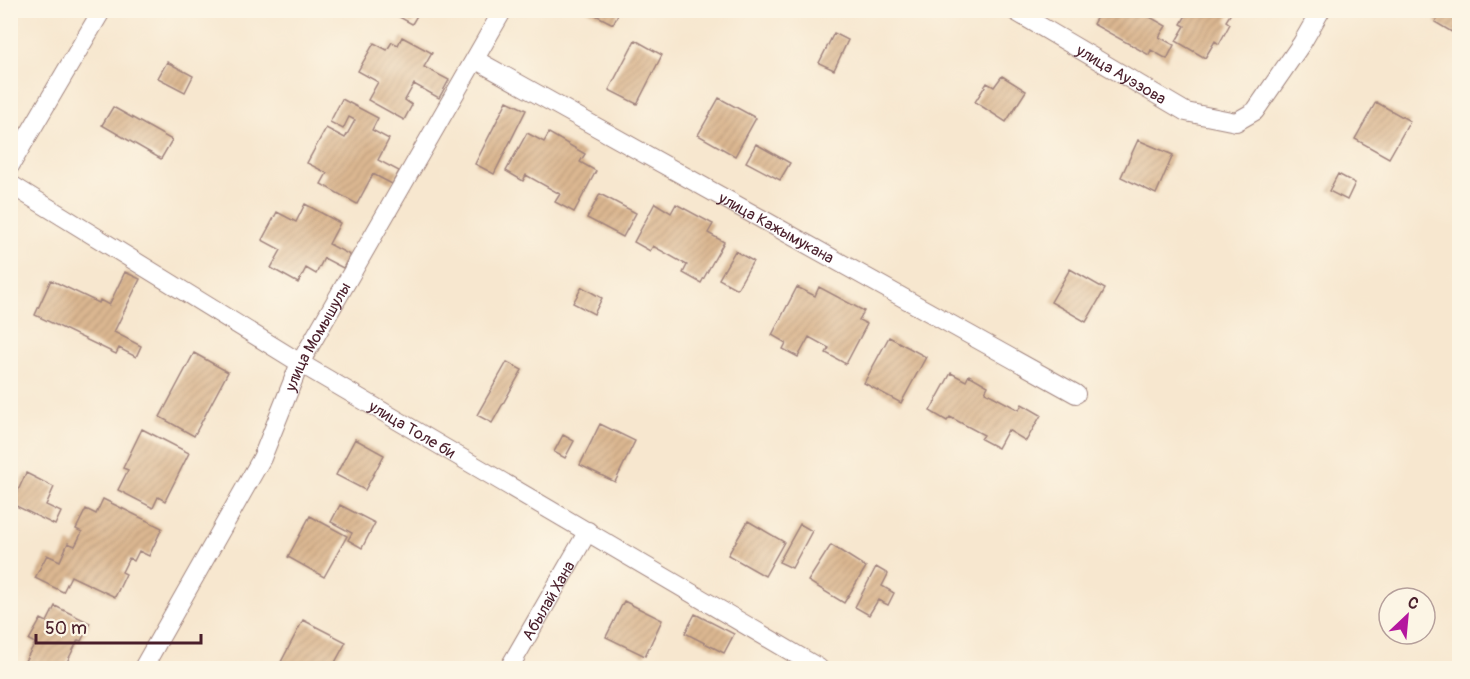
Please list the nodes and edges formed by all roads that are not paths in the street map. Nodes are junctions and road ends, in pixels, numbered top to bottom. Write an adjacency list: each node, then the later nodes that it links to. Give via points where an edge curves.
1 (102, 10): 6 (street)
2 (503, 10): 5 (street, улица Момышулы)
3 (1013, 10): 4 (street, улица Ауэзова, via 1186,112 1236,122 1255,111)
4 (1321, 10)
5 (476, 60): 8 (street, улица Момышулы); 9 (street, улица Кажымукана)
6 (10, 166)
7 (10, 184): 8 (street, улица Толе би)
8 (300, 363): 10 (street, улица Толе би); 11 (street, улица Момышулы, via 262,458)
9 (1076, 394)
10 (588, 531): 12 (street, Абылай Хана); 13 (street, улица Толе би)
11 (143, 669)
12 (509, 669)
13 (819, 669)

